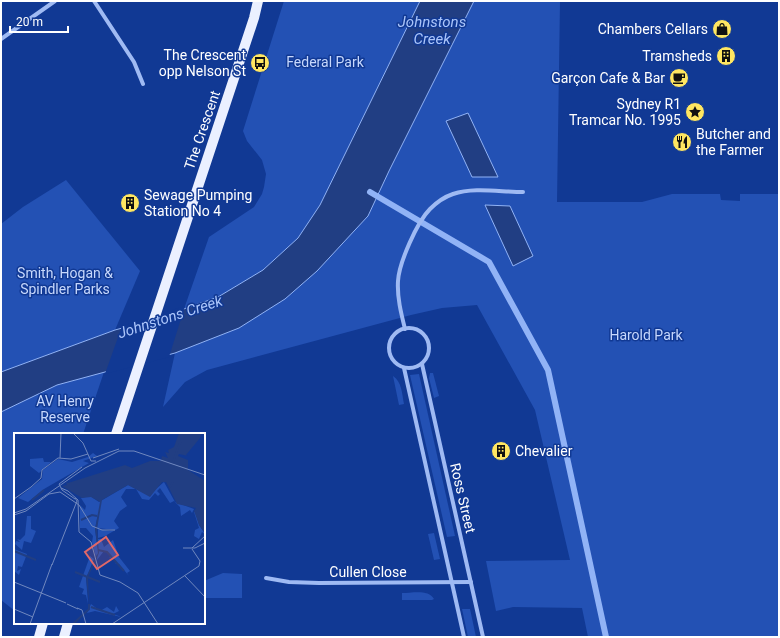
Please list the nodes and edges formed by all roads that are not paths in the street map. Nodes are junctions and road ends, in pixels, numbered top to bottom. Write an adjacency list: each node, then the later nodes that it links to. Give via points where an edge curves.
1 (55, 1): 6 (street)
2 (94, 1): 7 (street, via 134,62)
3 (258, 1): 5 (main road, The Crescent)
4 (263, 1): 5 (main road, The Crescent)
5 (254, 18): 12 (main road, The Crescent)
6 (1, 39)
7 (143, 84)
8 (523, 192): 9 (street, via 458,193 432,206 404,255 398,279 398,301)
9 (405, 329): 10 (street, via 417,330 426,338 429,350); 11 (street, via 394,335 389,346 391,358)
10 (422, 364): 11 (street); 14 (street, Ross Street)
11 (404, 368): 15 (street, Ross Street)
12 (116, 433)
13 (266, 578): 15 (street, Cullen Close, via 319,583)
14 (470, 582): 15 (street, Cullen Close); 21 (street, Ross Street)
15 (452, 583): 20 (street, Ross Street)
16 (43, 624): 18 (main road)
17 (68, 624): 19 (main road)
18 (39, 637)
19 (64, 637)
20 (464, 637)
21 (483, 637)

